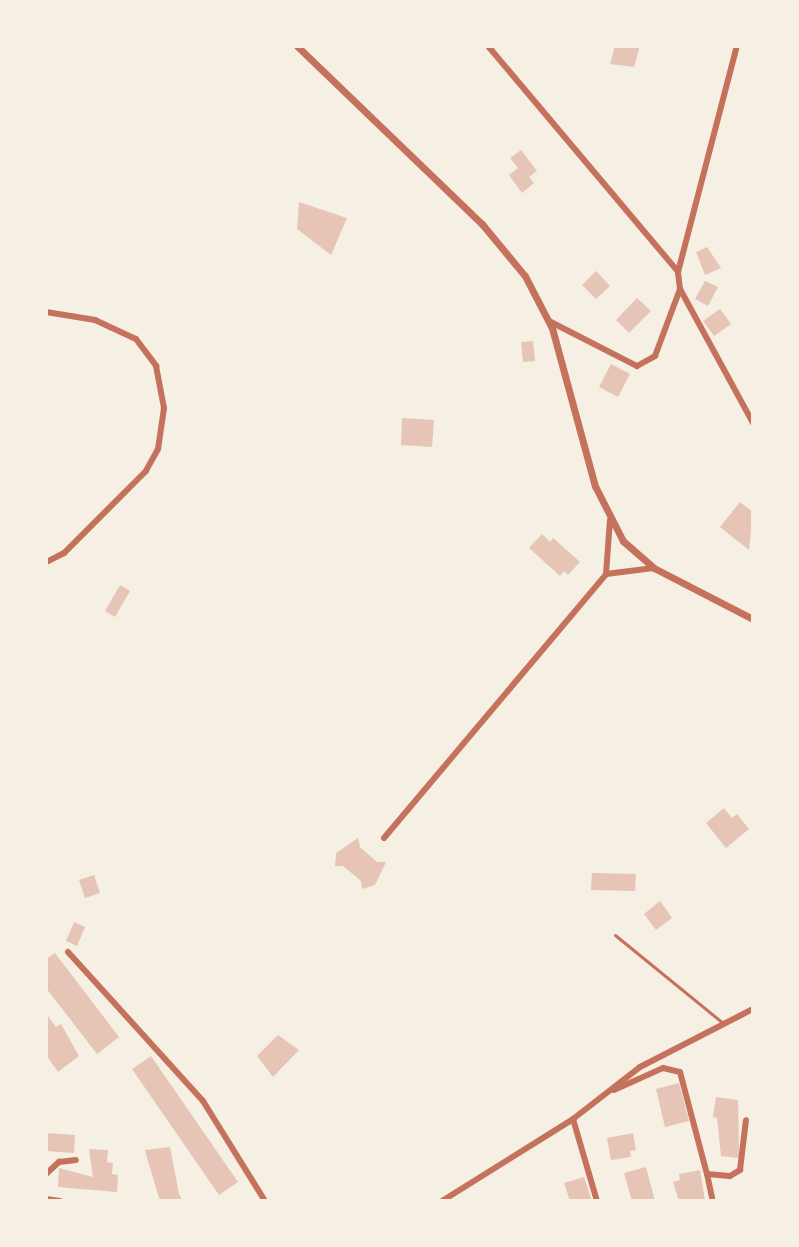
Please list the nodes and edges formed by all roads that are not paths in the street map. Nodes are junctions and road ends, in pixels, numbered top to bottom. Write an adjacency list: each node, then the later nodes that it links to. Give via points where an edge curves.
1 (297, 46): 7 (street, via 492,235 525,276)
2 (488, 46): 4 (street)
3 (737, 46): 4 (street)
4 (678, 272): 5 (street)
5 (680, 289): 7 (street, via 655,356 645,366 629,363); 8 (street)
6 (46, 312): 10 (street, via 122,331 150,354 164,403 156,454 64,553)
7 (549, 321): 9 (street, via 592,475)
8 (753, 423)
9 (610, 520): 11 (street, via 628,548); 12 (street)
10 (46, 562)
11 (654, 568): 12 (street); 13 (street)
12 (606, 574): 14 (street)
13 (753, 619)
14 (384, 838)
15 (615, 935): 18 (lane)
16 (68, 952): 28 (street, via 212,1112)
17 (753, 1009): 18 (street)
18 (725, 1025): 19 (street, via 654,1058)
19 (603, 1095): 20 (street); 24 (street, via 656,1070 677,1070 688,1087)
20 (573, 1119): 29 (street); 30 (street)
21 (746, 1120): 24 (street, via 740,1170 732,1176)
22 (76, 1160): 23 (street, via 56,1163)
23 (46, 1174)
24 (707, 1174): 25 (street)
25 (712, 1198)
26 (46, 1199): 27 (street)
27 (60, 1201)
28 (265, 1201)
29 (442, 1201)
30 (597, 1201)

